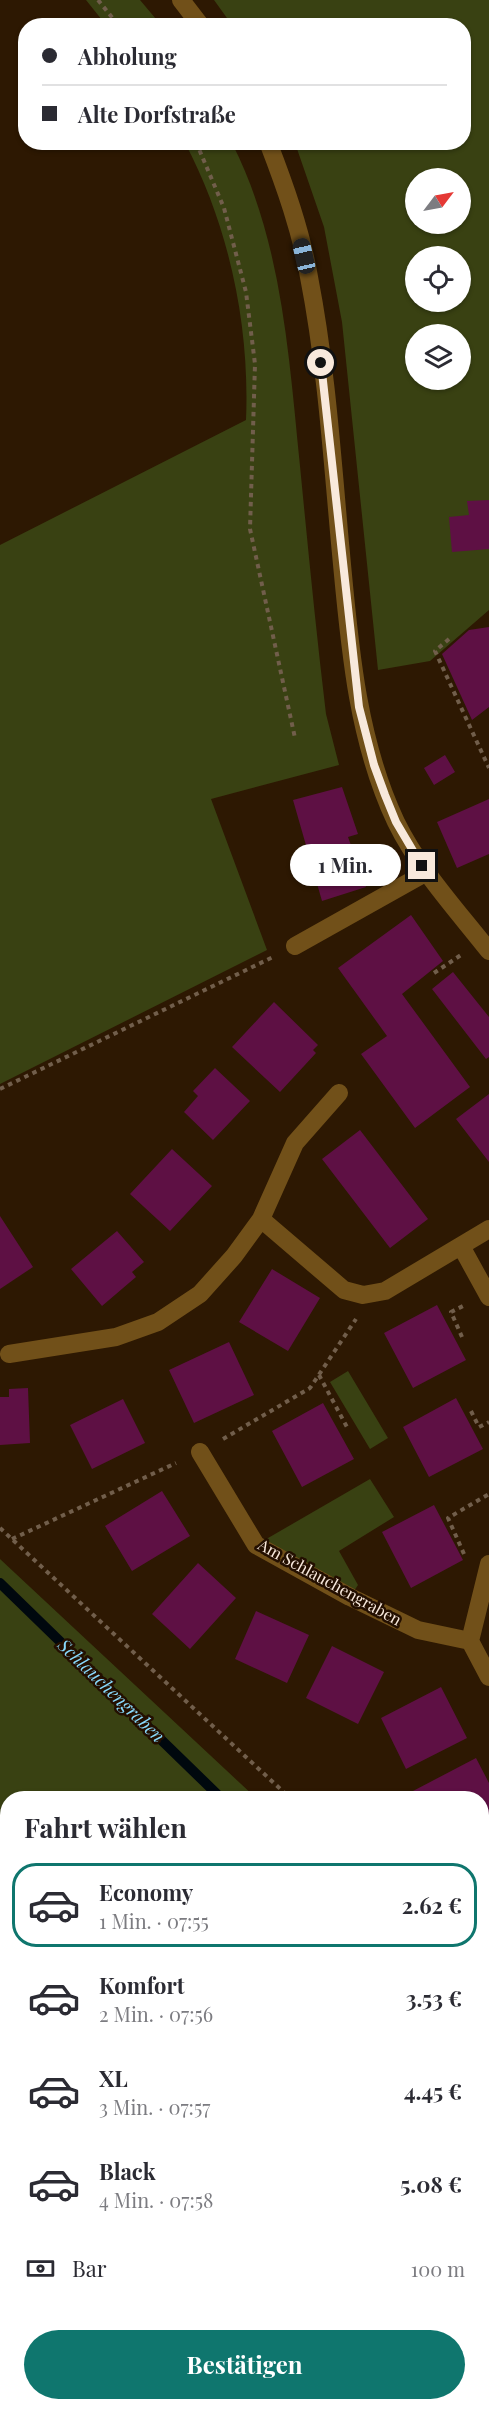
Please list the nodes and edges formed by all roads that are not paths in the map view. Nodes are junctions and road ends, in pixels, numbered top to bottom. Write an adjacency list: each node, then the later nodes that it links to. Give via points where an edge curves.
1 (181, 0): 2 (street)
2 (195, 18)
3 (271, 150): 4 (street, via 310,278 361,717 385,795 408,844)
4 (427, 872): 5 (street); 6 (street)
5 (295, 946)
6 (489, 951)
7 (339, 1093): 8 (street, via 295,1143)
8 (261, 1219): 10 (street, via 344,1290 363,1295 385,1291); 12 (street, via 200,1294 158,1322 116,1337)
9 (489, 1229): 10 (street)
10 (461, 1246): 11 (street)
11 (488, 1295)
12 (9, 1354)
13 (200, 1452): 15 (street, Am Schlauchengraben, via 256,1545 418,1630)
14 (489, 1564): 15 (street)
15 (470, 1641): 16 (street)
16 (489, 1677)

